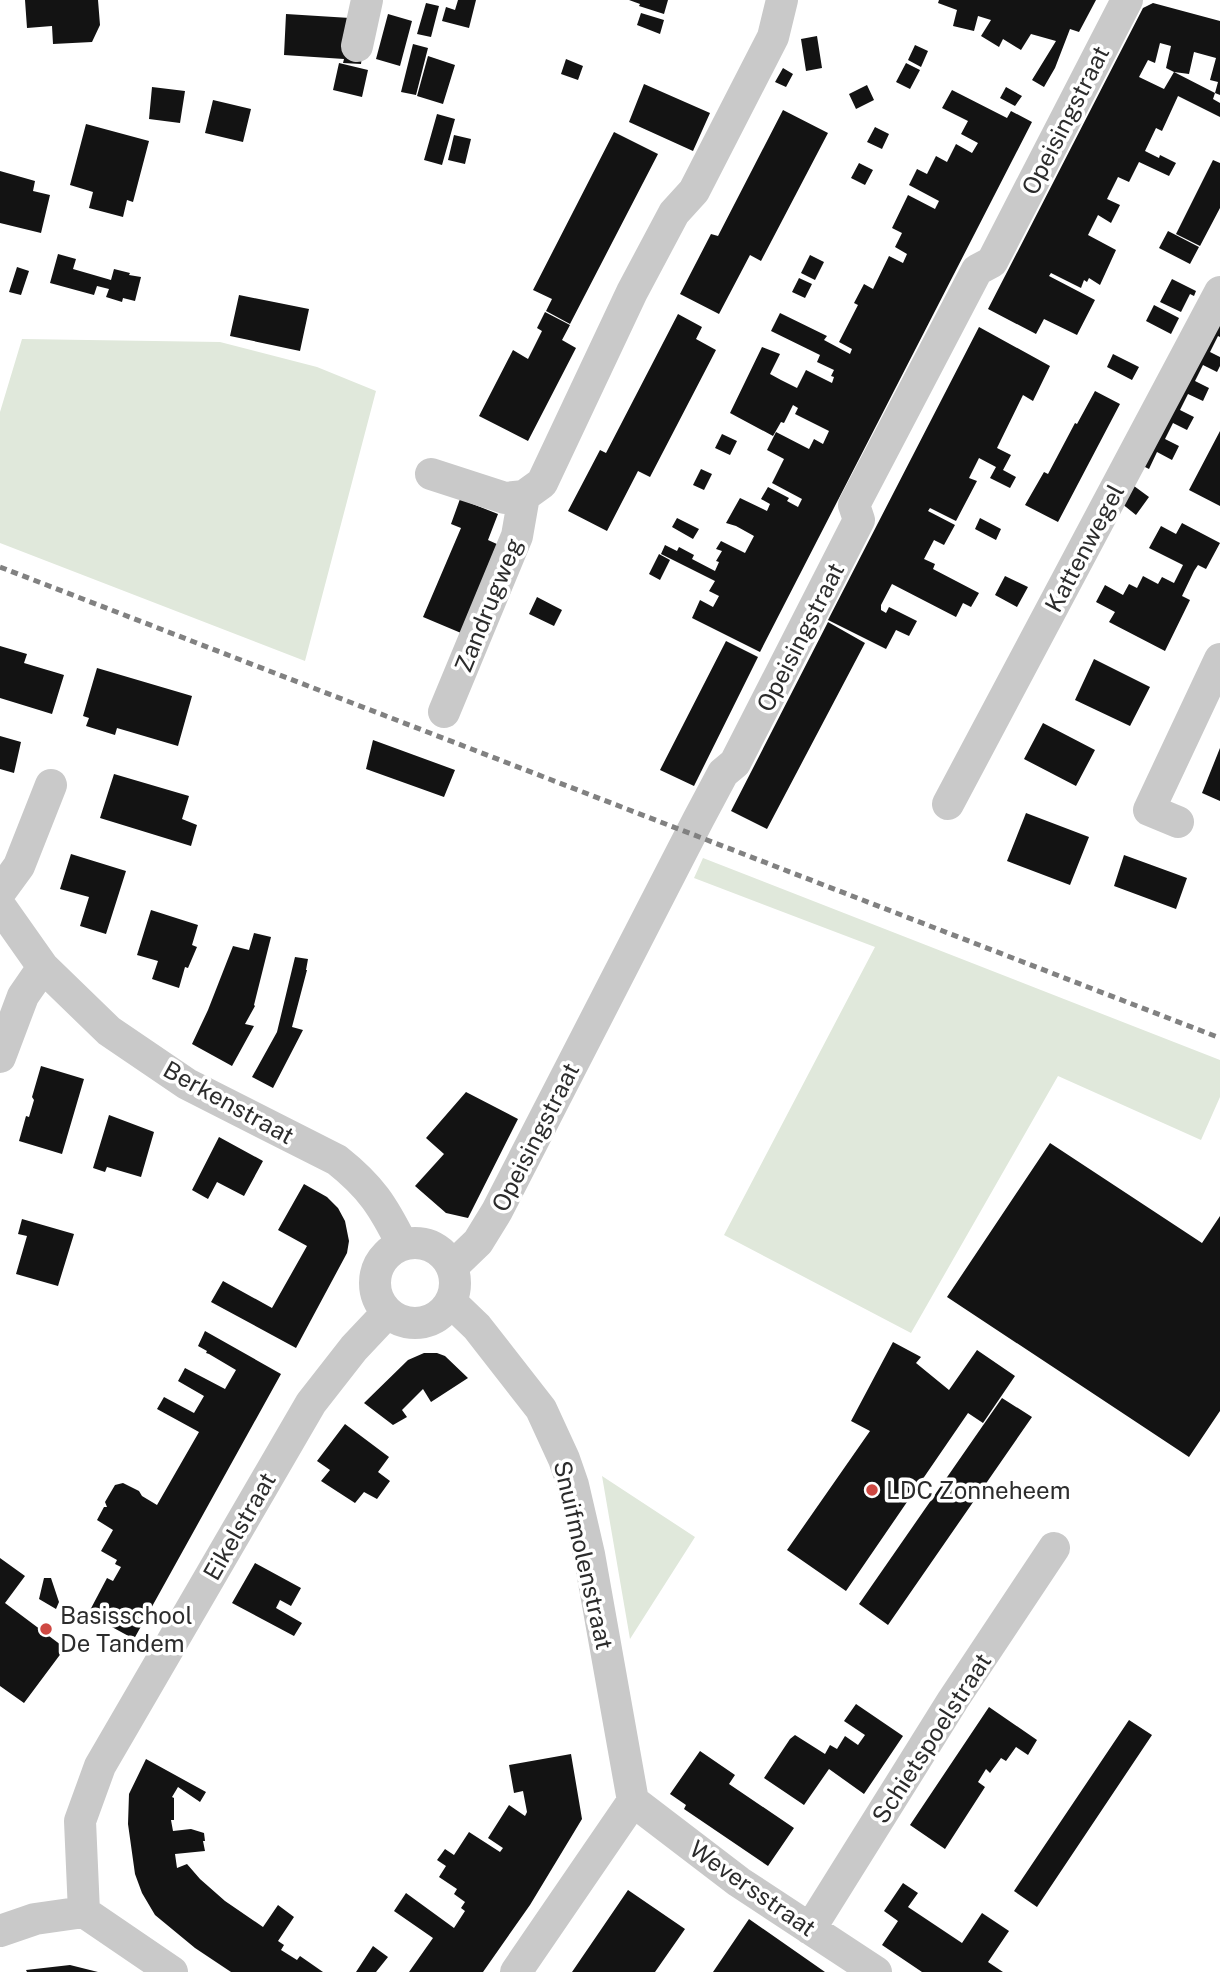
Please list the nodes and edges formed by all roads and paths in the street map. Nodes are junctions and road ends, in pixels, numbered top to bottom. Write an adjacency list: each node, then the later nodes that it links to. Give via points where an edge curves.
1 (367, 0): 4 (street)
2 (782, 0): 7 (street, via 773,37 694,191 674,213 632,292 542,483)
3 (1127, 0): 18 (street, Opeisingstraat, via 992,262 977,270 854,505 859,520 497,1211 478,1242)
4 (357, 46)
5 (1220, 292): 11 (street, Kattenwegel)
6 (431, 474): 7 (street, via 505,498)
7 (524, 496): 9 (street, Zandrugweg, via 517,536)
8 (1220, 659): 12 (street, via 1149,810)
9 (444, 712)
10 (51, 785): 13 (street, via 19,866)
11 (948, 804)
12 (1178, 822)
13 (0, 892)
14 (0, 906): 15 (street, Berkenstraat)
15 (43, 967): 16 (street, via 23,996); 17 (street, Berkenstraat, via 109,1031 187,1084 337,1160 359,1177 383,1206)
16 (0, 1057)
17 (402, 1244): 18 (street, via 422,1243 444,1254); 20 (street, via 386,1253 377,1268 377,1299)
18 (452, 1268): 19 (street, via 456,1283)
19 (452, 1302): 20 (street, via 441,1314 422,1323 403,1322); 22 (street, Snuifmolenstraat, via 541,1409 565,1459 589,1554)
20 (387, 1313): 23 (street, Eikelstraat, via 311,1403 100,1766 80,1821)
21 (1054, 1548): 24 (street, Schietspoelstraat)
22 (633, 1801): 24 (street, Weversstraat, via 739,1882); 27 (street)
23 (84, 1912): 25 (street, via 35,1919); 26 (street)
24 (810, 1929): 28 (street, Weversstraat)
25 (0, 1931)
26 (172, 1972)
27 (516, 1972)
28 (876, 1972)

